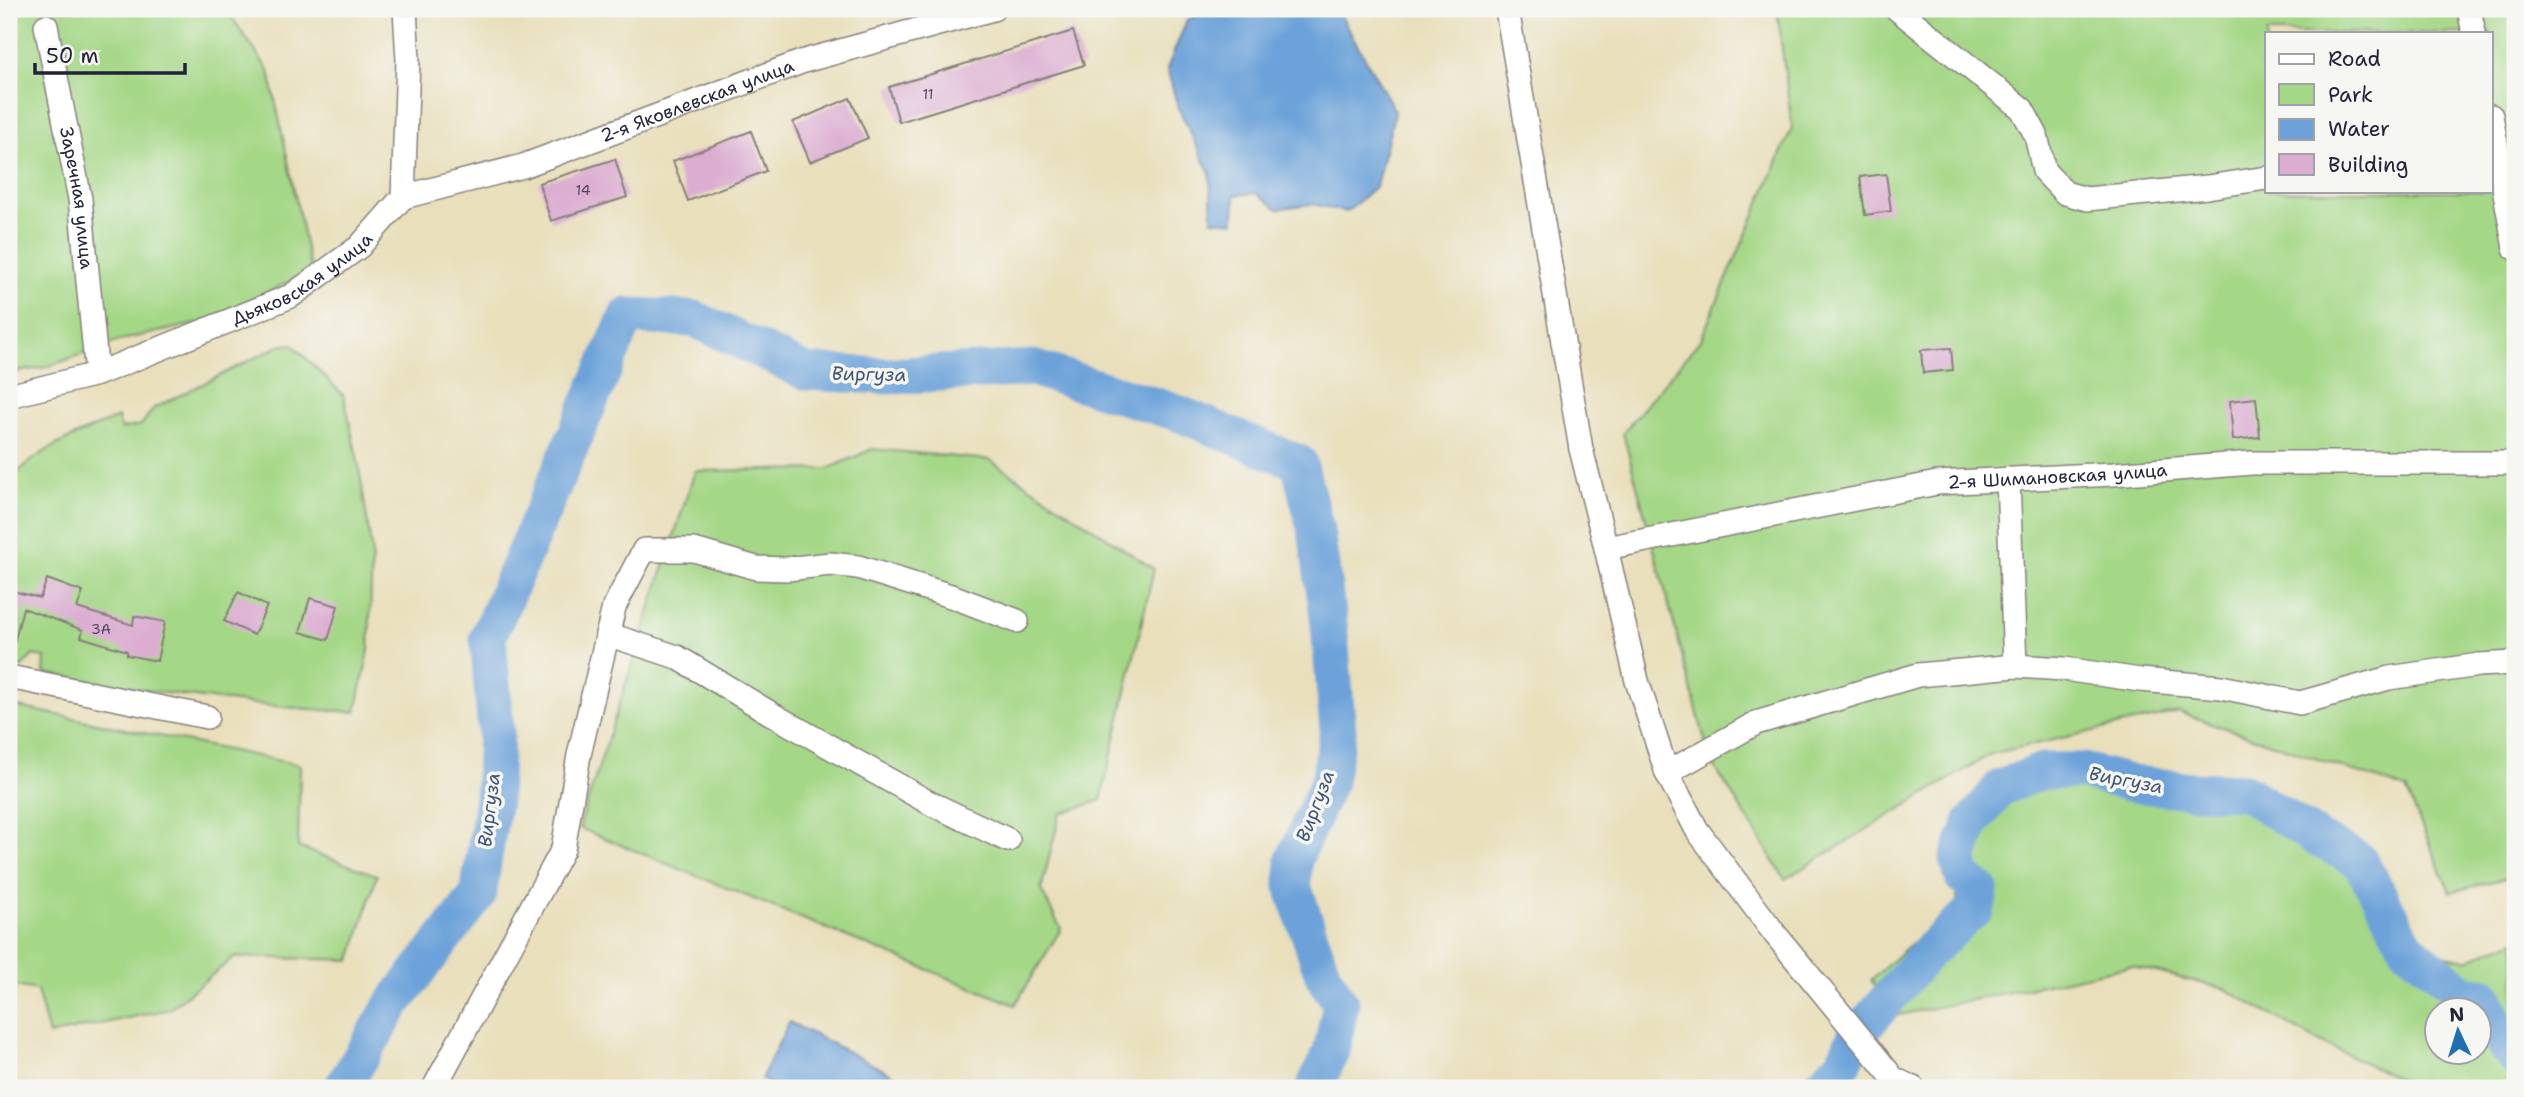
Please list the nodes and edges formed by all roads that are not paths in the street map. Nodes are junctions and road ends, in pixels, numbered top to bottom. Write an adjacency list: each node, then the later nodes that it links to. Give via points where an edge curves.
1 (405, 9): 11 (street, via 408,60)
2 (992, 9): 11 (street, 2-я Яковлевская улица, via 804,61 523,166)
3 (1507, 9): 17 (street, via 1581,449)
4 (1897, 9): 9 (street, via 2022,109 2036,135 2043,171 2065,193 2087,199)
5 (2469, 9): 7 (street)
6 (46, 26): 13 (street, Заречная улица, via 80,199)
7 (2474, 32)
8 (2492, 121): 10 (street)
9 (2265, 178)
10 (2503, 178): 12 (street)
11 (403, 197): 13 (street, Дьяковская улица, via 359,247 291,296)
12 (2515, 248)
13 (97, 374): 14 (street, Дьяковская улица)
14 (9, 396)
15 (2515, 463): 16 (street, 2-я Шимановская улица, via 2252,463)
16 (2008, 479): 17 (street, 2-я Шимановская улица, via 1937,483); 21 (street)
17 (1606, 548): 24 (street, via 1637,681)
18 (1017, 621): 19 (street, via 858,567 756,568 694,550 644,550 614,607)
19 (607, 634): 25 (street, via 677,657 916,795); 27 (street, via 563,849)
20 (2515, 663): 21 (street, via 2389,678 2300,703 2221,687)
21 (2015, 666): 24 (street, via 1918,675 1756,723)
22 (9, 677): 23 (street)
23 (207, 717)
24 (1667, 773): 26 (street, via 1697,830 1775,934)
25 (1008, 840)
26 (1904, 1084)
27 (434, 1088)

